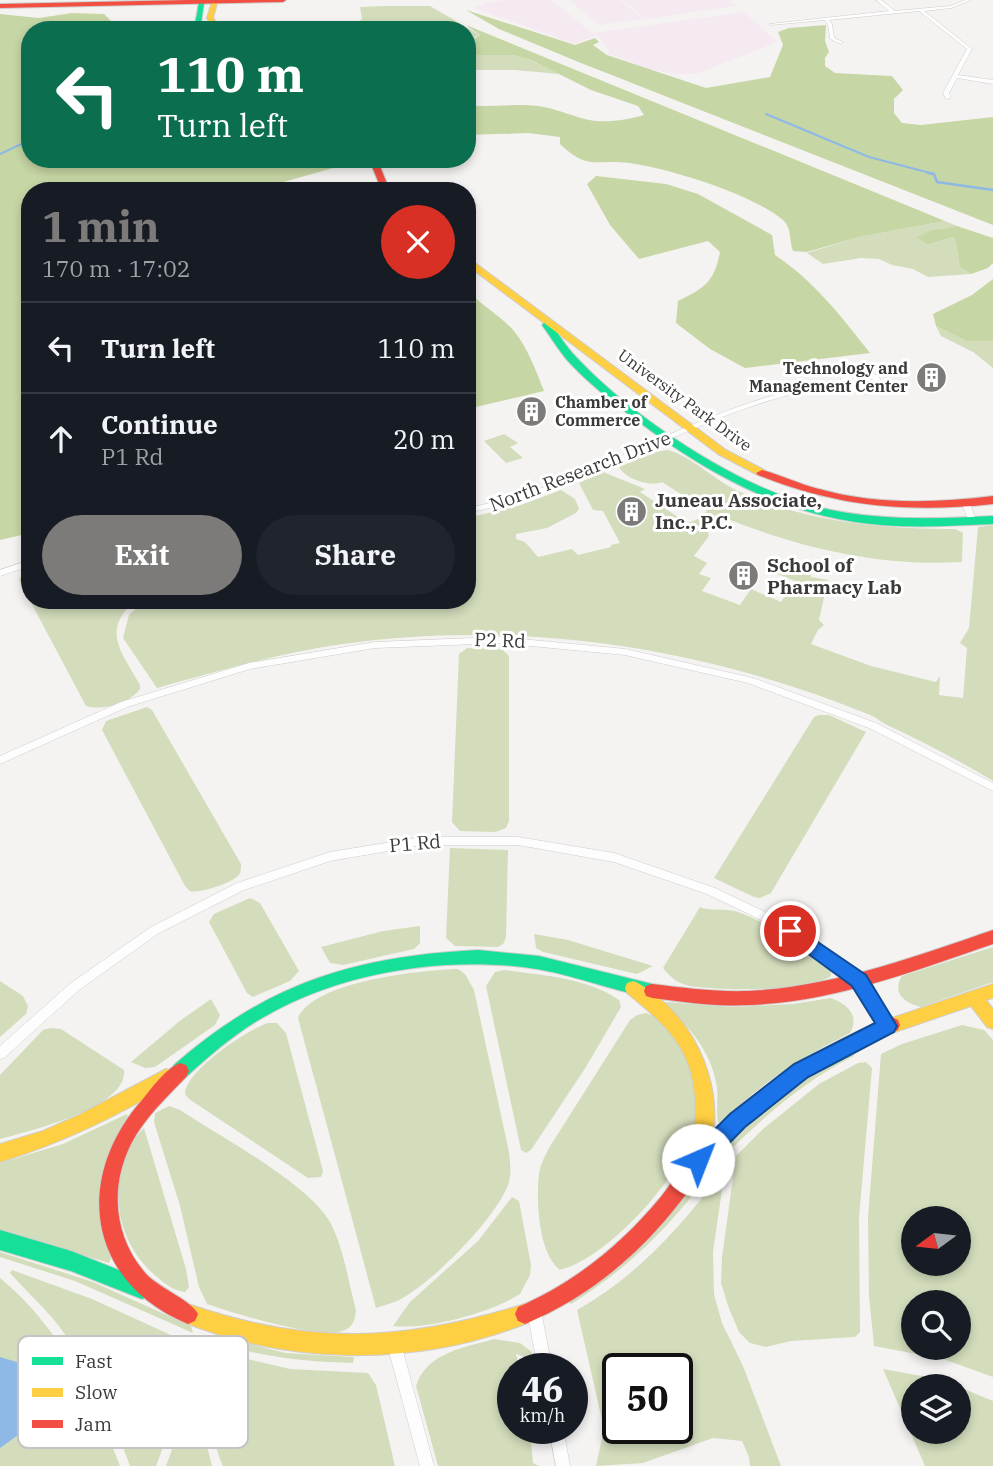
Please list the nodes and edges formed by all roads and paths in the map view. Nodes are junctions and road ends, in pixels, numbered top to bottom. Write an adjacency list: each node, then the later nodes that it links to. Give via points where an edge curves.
1 (284, 0): 4 (main road)
2 (878, 0): 7 (street)
3 (969, 0): 6 (street)
4 (208, 1): 5 (main road); 9 (main road); 10 (main road)
5 (0, 6)
6 (920, 10): 7 (street); 13 (street, via 970,49)
7 (893, 12): 8 (street)
8 (827, 19): 11 (street); 12 (street, via 832,38)
9 (197, 21)
10 (212, 21)
11 (771, 24)
12 (841, 43)
13 (956, 76): 14 (street); 15 (street, via 946,93)
14 (993, 82)
15 (948, 98)
16 (476, 267): 17 (main road, University Park Drive)
17 (535, 310): 19 (main road, University Park Drive); 20 (main road, University Park Drive, via 572,359)
18 (844, 386): 19 (street, North Research Drive, via 768,399)
19 (692, 429): 20 (street, North Research Drive); 22 (main road, University Park Drive, via 738,462 800,489 891,505)
20 (668, 439): 23 (street, North Research Drive, via 522,497); 25 (main road, University Park Drive, via 724,476 800,507 899,524)
21 (993, 500): 22 (main road, University Park Drive)
22 (966, 504): 25 (street)
23 (476, 509)
24 (993, 520): 25 (main road, University Park Drive)
25 (973, 522)
26 (21, 566): 27 (street)
27 (3, 572)
28 (0, 760): 29 (street, P2 Rd, via 95,715 229,671 388,643 485,639 615,650 744,677 869,723)
29 (993, 787)
30 (993, 937): 31 (main road)
31 (859, 980): 32 (main road, via 790,995 750,998); 36 (street); 37 (street, P1 Rd, via 744,905 625,860 544,844 481,839 392,844 272,873 156,928 74,984)
32 (632, 987): 38 (main road, via 517,959 435,958 395,964 336,979 269,1006 228,1030); 40 (main road, via 674,1023 699,1062 707,1110)
33 (993, 991): 34 (main road)
34 (974, 997): 35 (main road); 36 (main road)
35 (993, 1022)
36 (887, 1026): 40 (main road, via 801,1070 746,1113)
37 (0, 1054)
38 (176, 1072): 39 (main road, via 71,1131); 42 (main road, via 114,1153 108,1180 111,1233)
39 (0, 1153)
40 (698, 1160): 43 (main road, via 673,1197 634,1240)
41 (0, 1241): 42 (main road, via 71,1261)
42 (144, 1290): 44 (main road, via 157,1300 220,1325 273,1339)
43 (534, 1311): 44 (main road, via 439,1338); 45 (street)
44 (394, 1344): 47 (street)
45 (542, 1353)
46 (559, 1444): 48 (street)
47 (427, 1466)
48 (563, 1466)

